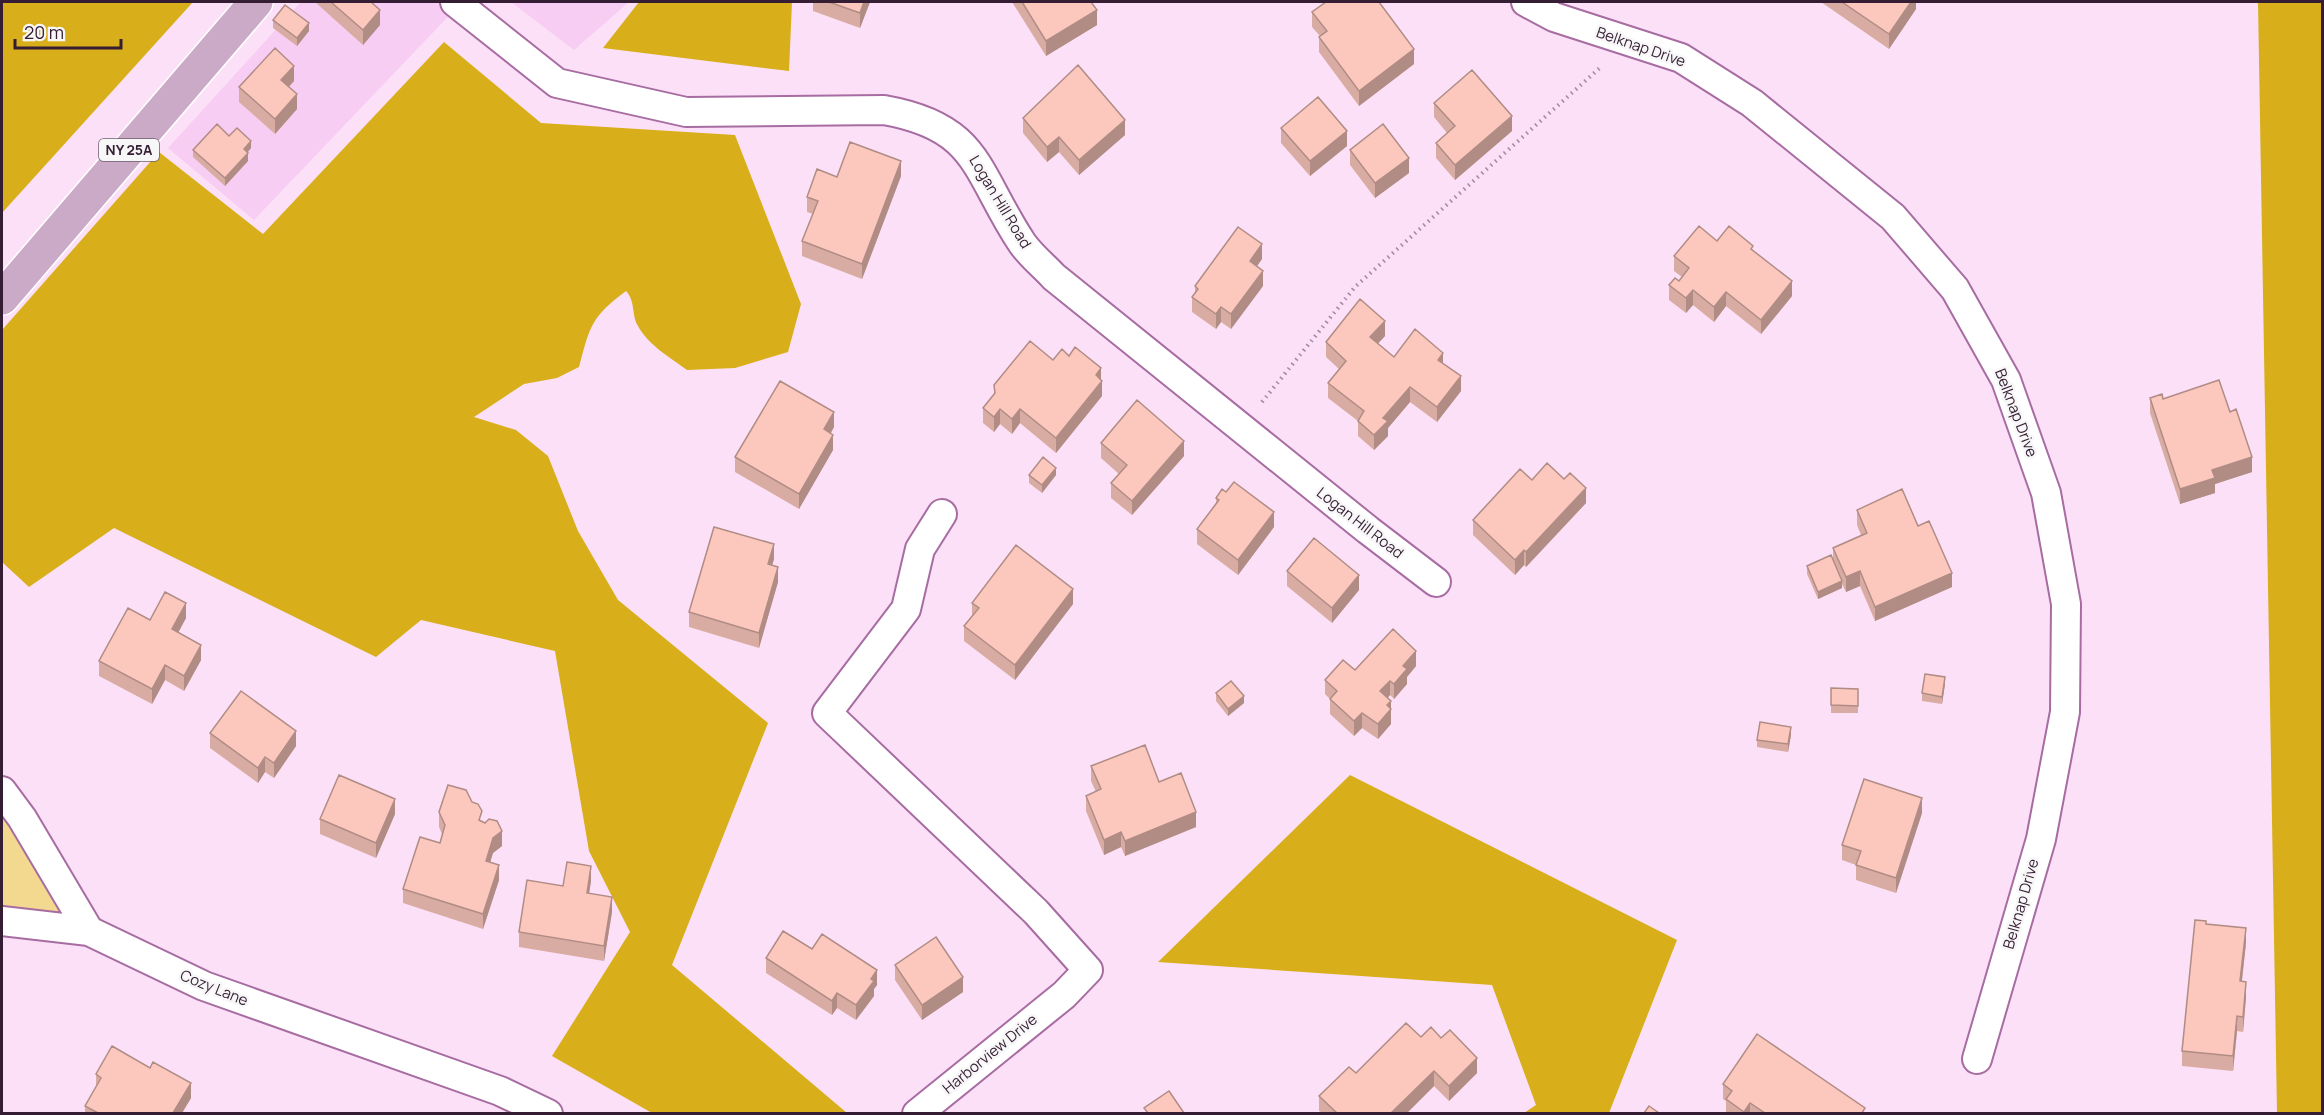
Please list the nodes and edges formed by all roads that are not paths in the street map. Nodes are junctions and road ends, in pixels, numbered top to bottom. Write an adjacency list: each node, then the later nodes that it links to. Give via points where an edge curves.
1 (256, 2): 4 (main road, NY 25A)
2 (454, 2): 6 (street, Logan Hill Road, via 557,83 686,112 884,111 914,116 941,128 962,143 976,160 1024,246 1054,277)
3 (1526, 2): 10 (street, Belknap Drive, via 1554,17 1681,58 1752,103 1893,217 1955,289 2007,380 2046,493 2066,604 2065,712 2041,839)
4 (2, 298)
5 (942, 514): 12 (street, Harborview Drive, via 920,549 906,609 827,713 1036,912 1089,970 1064,995)
6 (1436, 582)
7 (2, 791): 9 (street)
8 (2, 921): 9 (street)
9 (89, 931): 11 (street, Cozy Lane, via 204,986 500,1091)
10 (1977, 1059)
11 (548, 1113)
12 (917, 1113)

